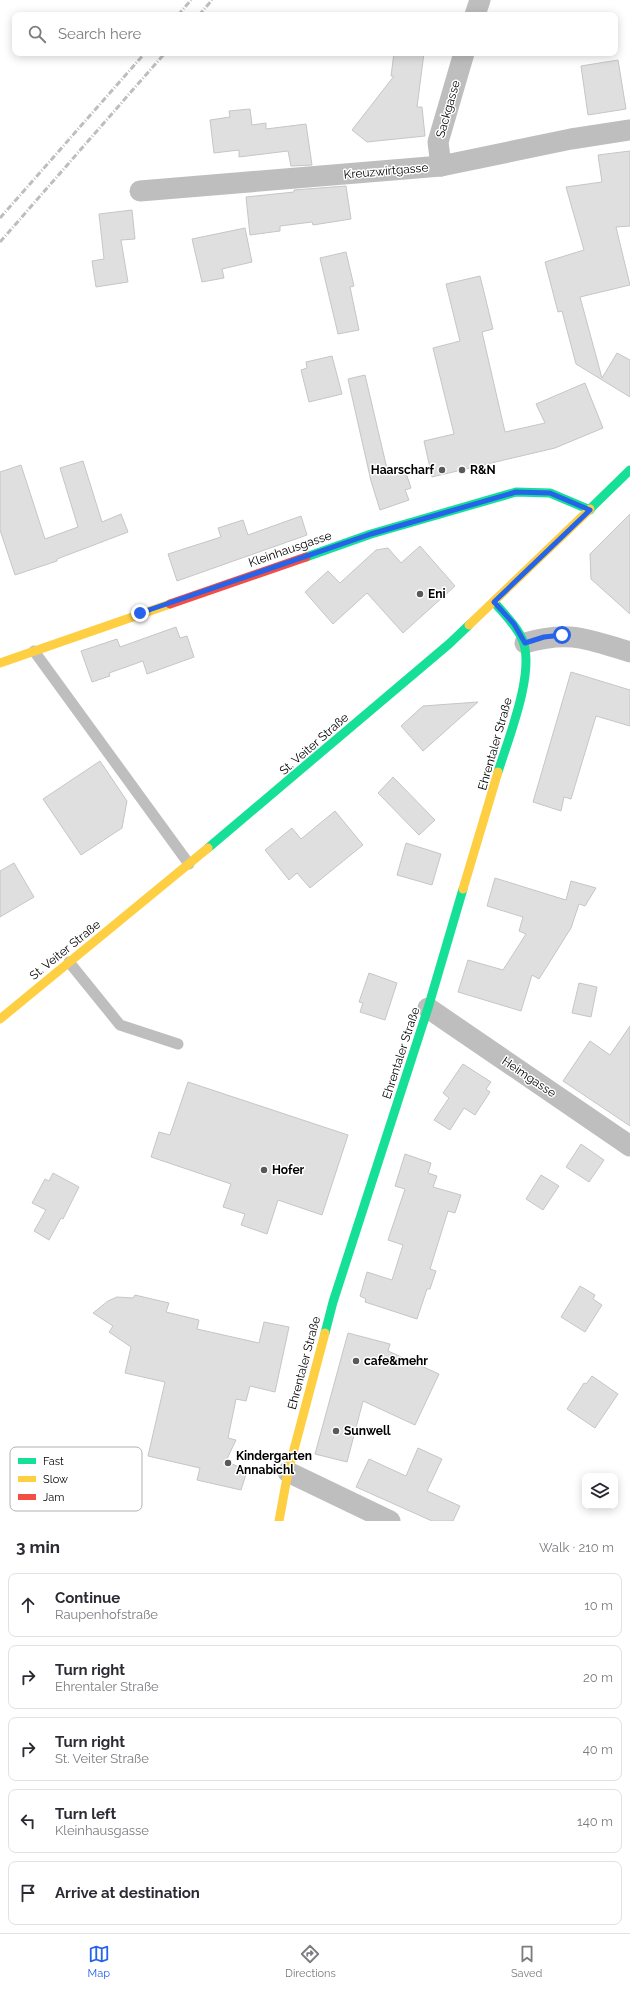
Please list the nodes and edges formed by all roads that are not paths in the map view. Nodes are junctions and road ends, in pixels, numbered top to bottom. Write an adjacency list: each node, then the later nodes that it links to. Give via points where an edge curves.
1 (480, 0): 2 (street)
2 (476, 12)
3 (463, 56): 5 (street, Sackgasse, via 438,142)
4 (630, 130): 5 (street, Kreuzwirtgasse, via 571,139)
5 (441, 166): 6 (street, Kreuzwirtgasse)
6 (140, 191)
7 (630, 470): 8 (street, St. Veiter Straße)
8 (590, 510): 9 (street, St. Veiter Straße); 11 (street, Kleinhausgasse, via 550,493 516,492 371,534)
9 (494, 602): 10 (street, Ehrentaler Straße, via 514,624); 14 (street, St. Veiter Straße, via 449,644)
10 (525, 643): 12 (street, via 562,635 584,638); 16 (street, Ehrentaler Straße, via 528,668 523,689)
11 (34, 651): 13 (street, Kleinhausgasse); 14 (lane)
12 (630, 652)
13 (0, 663)
14 (189, 864): 15 (street, St. Veiter Straße)
15 (69, 962): 17 (street, St. Veiter Straße); 18 (lane, via 120,1025)
16 (428, 1008): 19 (street, Heimgasse); 20 (street, Ehrentaler Straße, via 333,1302)
17 (0, 1019)
18 (178, 1044)
19 (630, 1146)
20 (288, 1472): 21 (street, Ehrentaler Straße); 22 (street)
21 (279, 1521)
22 (390, 1521)

